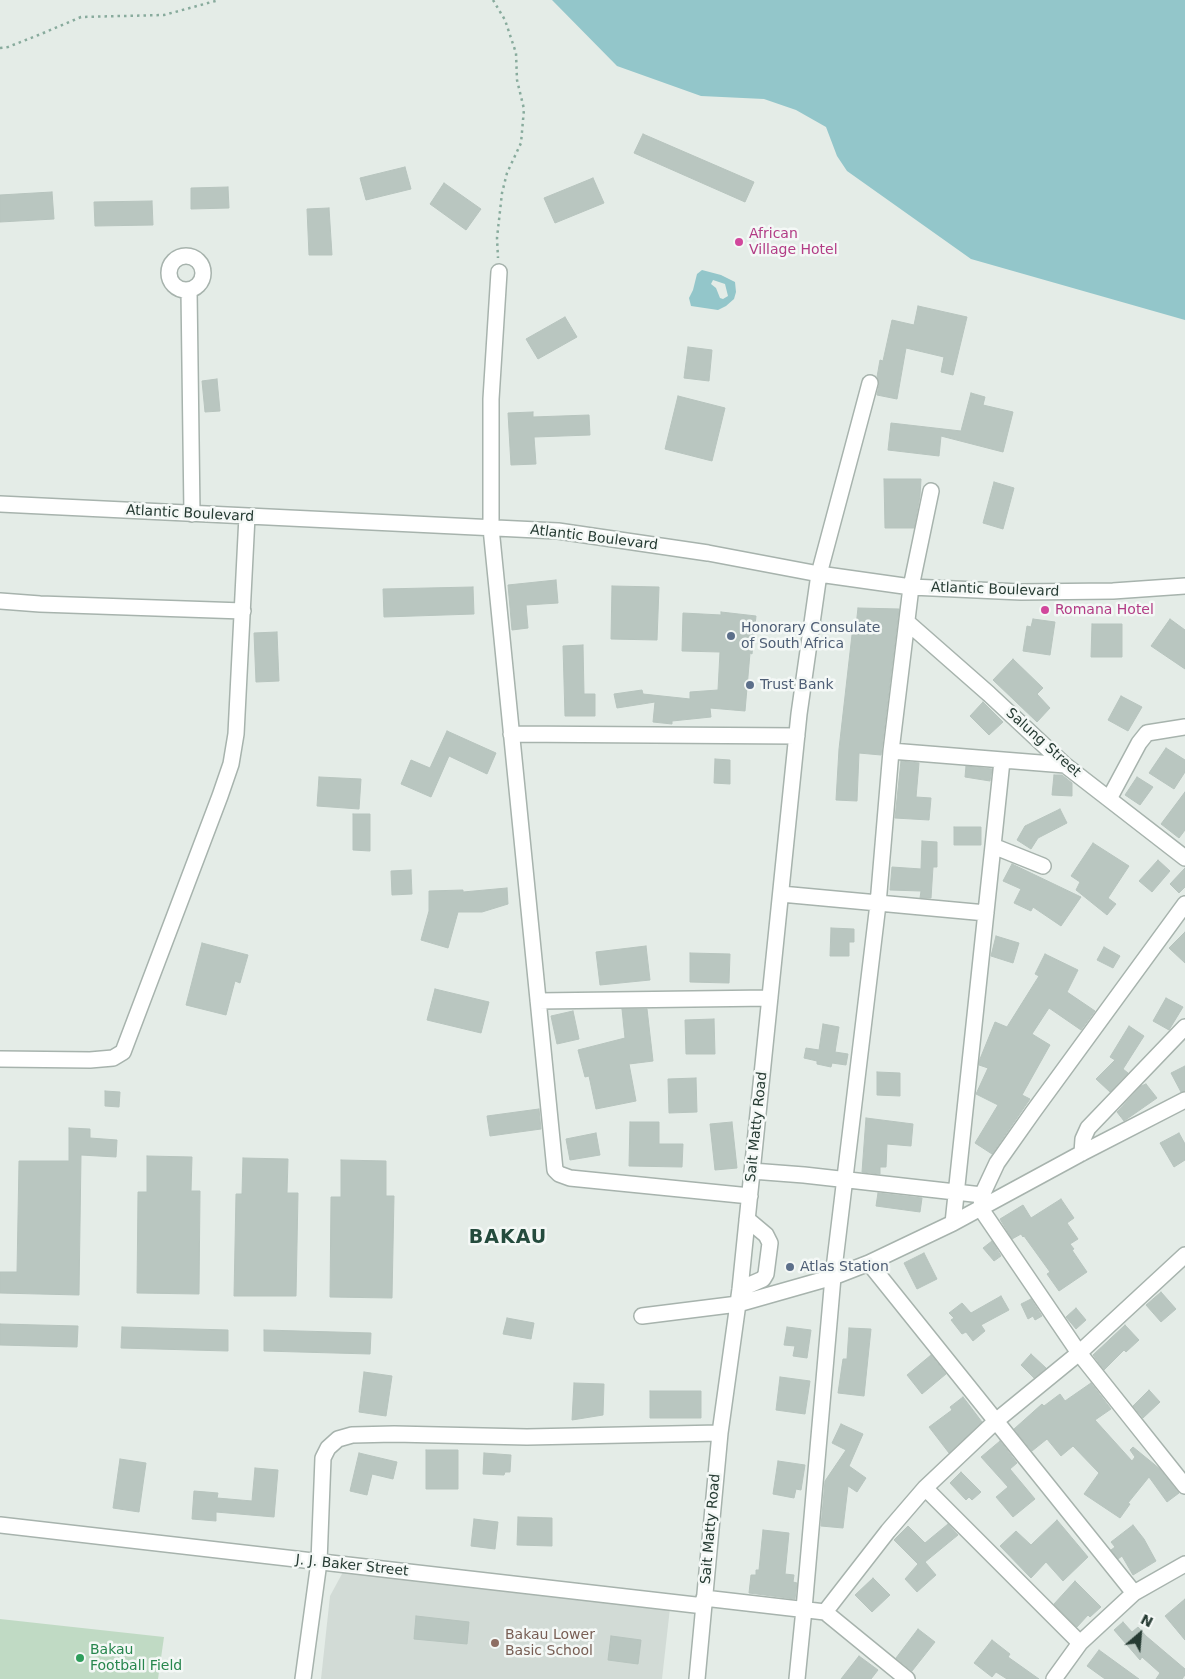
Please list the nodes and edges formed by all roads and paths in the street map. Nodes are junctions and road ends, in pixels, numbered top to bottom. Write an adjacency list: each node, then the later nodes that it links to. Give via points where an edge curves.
1 (219, 0): 3 (path, via 164,16 81,17)
2 (493, 0): 4 (path, via 516,53 517,80 524,109 521,143 507,173 502,194 497,238)
3 (0, 48)
4 (499, 272): 11 (street, via 491,399)
5 (189, 290): 9 (street)
6 (870, 383): 12 (street, Sait Matty Road)
7 (931, 492): 14 (street)
8 (0, 504): 9 (street, Atlantic Boulevard)
9 (192, 514): 10 (street, Atlantic Boulevard)
10 (247, 516): 11 (street, Atlantic Boulevard); 16 (street)
11 (491, 528): 12 (street, Atlantic Boulevard, via 558,531 708,553); 19 (street)
12 (818, 574): 14 (street, Atlantic Boulevard); 20 (street, Sait Matty Road)
13 (1185, 586): 14 (street, Atlantic Boulevard, via 1113,592)
14 (912, 587): 17 (street)
15 (0, 601): 16 (street)
16 (243, 611): 35 (street, via 236,734 230,764 123,1052 113,1058 90,1060)
17 (907, 622): 21 (street); 23 (street, Salung Street)
18 (1185, 727): 24 (street, via 1147,733)
19 (511, 734): 20 (street); 33 (street)
20 (797, 736): 28 (street, Sait Matty Road)
21 (891, 751): 22 (street); 29 (street)
22 (1002, 761): 23 (street); 25 (street)
23 (1065, 765): 24 (street, Salung Street)
24 (1109, 799): 26 (street, Salung Street)
25 (993, 846): 27 (street); 31 (street)
26 (1185, 858)
27 (1043, 866)
28 (781, 894): 29 (street); 32 (street, Sait Matty Road)
29 (878, 904): 31 (street); 39 (street)
30 (1185, 904): 42 (street, via 997,1163)
31 (986, 913): 40 (street)
32 (770, 998): 33 (street); 38 (street, Sait Matty Road)
33 (538, 1001): 41 (street, via 555,1170 558,1174 570,1178)
34 (1185, 1027): 37 (street, via 1088,1128)
35 (0, 1059)
36 (1185, 1100): 37 (street)
37 (1082, 1153): 42 (street)
38 (752, 1171): 39 (street); 41 (street, Sait Matty Road)
39 (846, 1180): 40 (street); 47 (street)
40 (957, 1191): 42 (street); 44 (street)
41 (750, 1196): 43 (street, Sait Matty Road)
42 (982, 1202): 44 (street); 50 (street)
43 (747, 1219): 48 (street, Sait Matty Road); 48 (street, via 766,1235 770,1243 766,1274)
44 (953, 1223): 46 (street)
45 (1185, 1255): 50 (street)
46 (869, 1263): 47 (street); 51 (street)
47 (833, 1277): 48 (street); 60 (street)
48 (739, 1297): 49 (street); 52 (street, Sait Matty Road)
49 (642, 1316)
50 (1079, 1353): 51 (street); 53 (street)
51 (997, 1420): 54 (street); 58 (street)
52 (720, 1433): 56 (street, via 527,1437 385,1434 338,1439 323,1458); 59 (street, Sait Matty Road)
53 (1185, 1486)
54 (925, 1488): 61 (street); 62 (street)
55 (0, 1526): 56 (street, J. J. Baker Street)
56 (319, 1562): 59 (street, J. J. Baker Street); 63 (street)
57 (1185, 1564): 58 (street)
58 (1134, 1594): 62 (street)
59 (704, 1602): 60 (street, J. J. Baker Street); 64 (street, Sait Matty Road)
60 (804, 1609): 61 (street, J. J. Baker Street); 65 (street)
61 (825, 1612): 66 (street)
62 (1080, 1643): 67 (street)
63 (302, 1679)
64 (697, 1679)
65 (797, 1679)
66 (907, 1679)
67 (1054, 1679)

